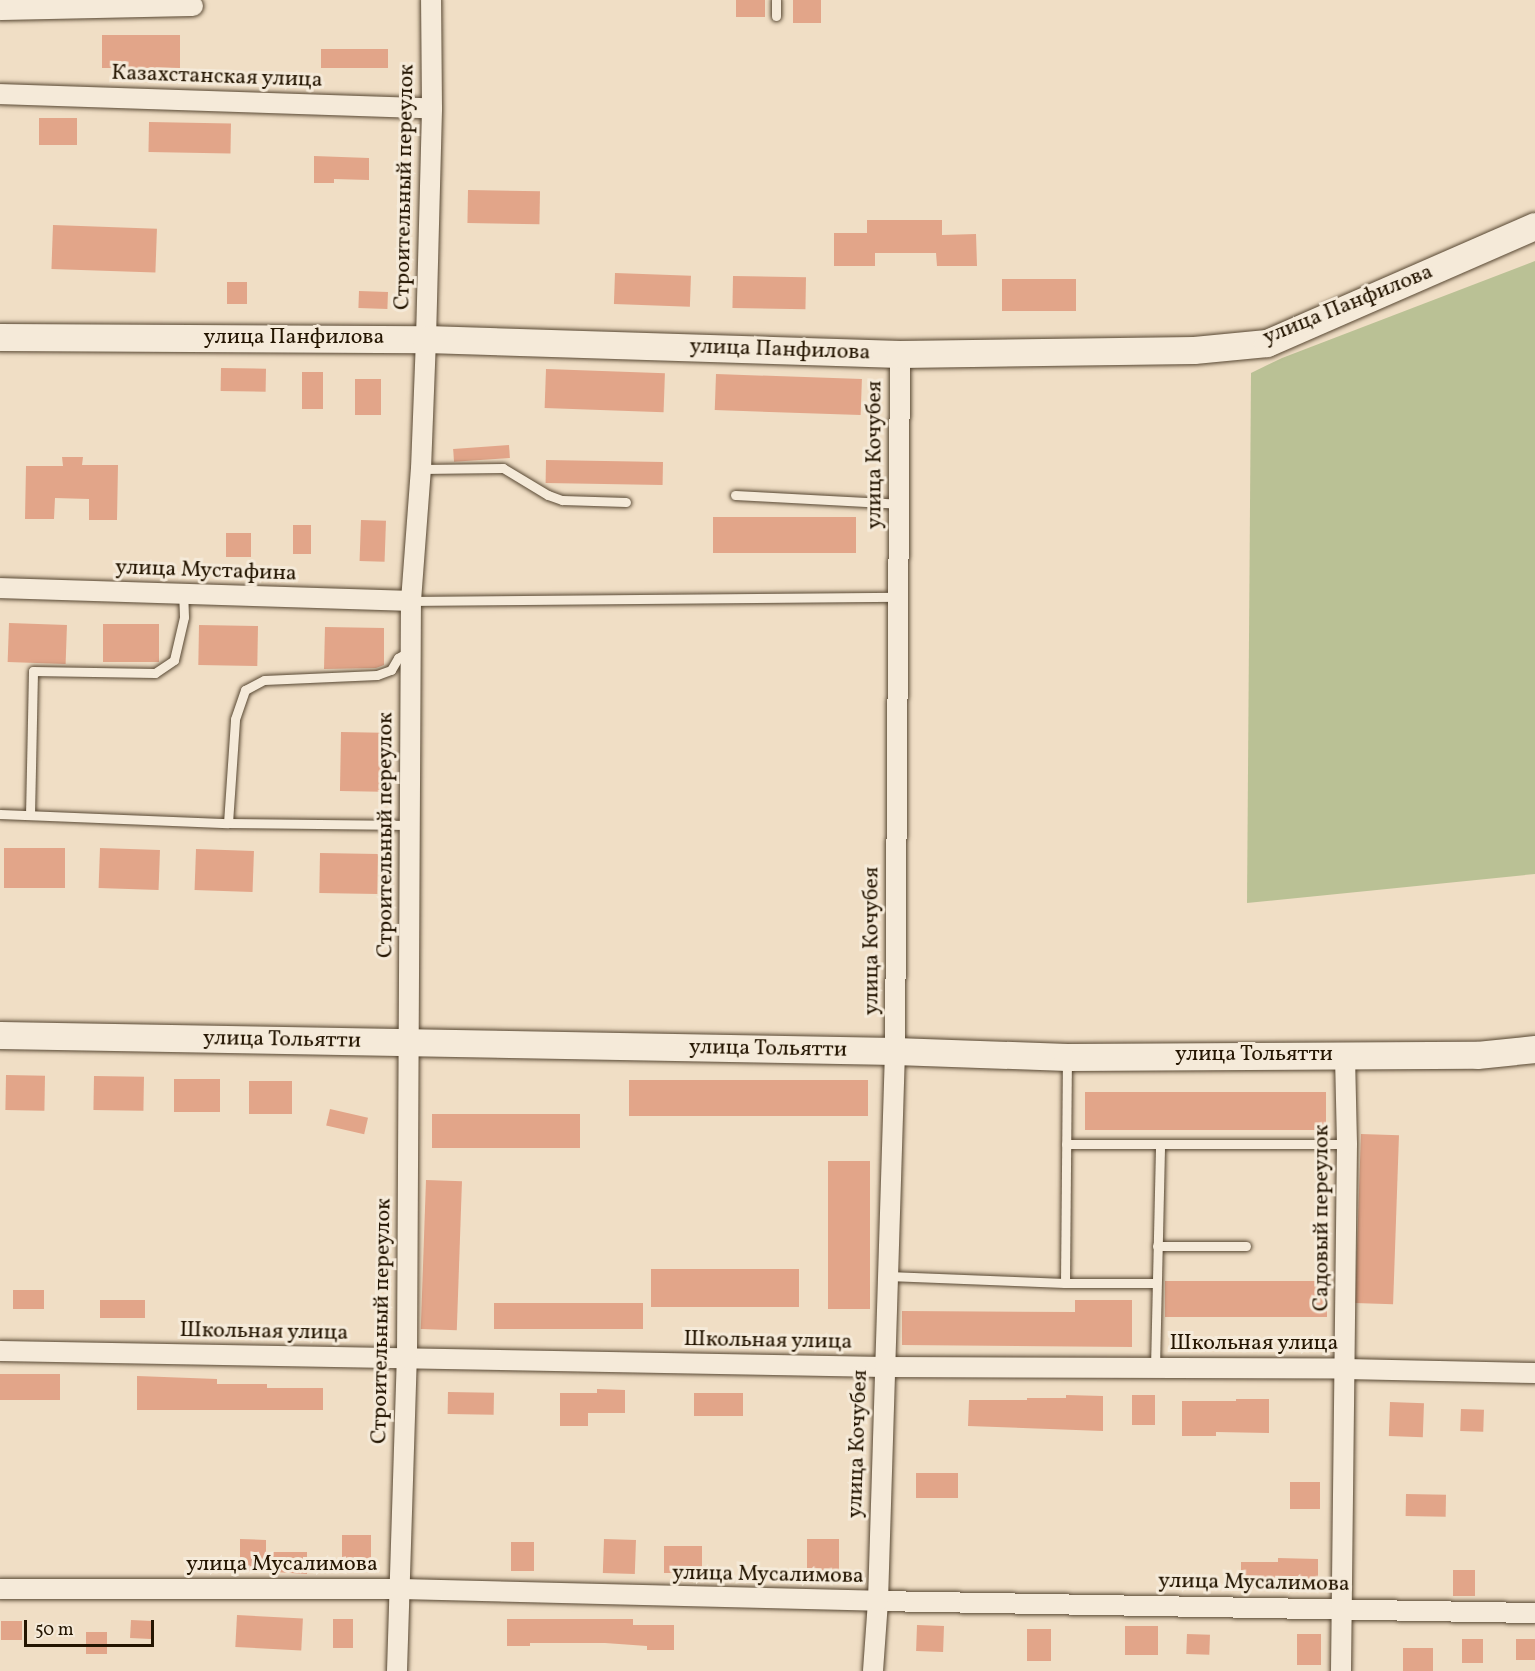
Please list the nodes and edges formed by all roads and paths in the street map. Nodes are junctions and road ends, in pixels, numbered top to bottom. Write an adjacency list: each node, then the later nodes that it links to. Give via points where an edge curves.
1 (431, 0): 7 (street, Строительный переулок)
2 (776, 0): 5 (lane)
3 (193, 6): 4 (street)
4 (0, 10)
5 (776, 16)
6 (0, 94): 7 (street, Казахстанская улица)
7 (432, 108): 10 (street, Строительный переулок)
8 (1535, 225): 11 (street, улица Панфилова, via 1267,343 1194,350)
9 (0, 337): 10 (street, улица Панфилова)
10 (426, 339): 11 (street, улица Панфилова); 12 (street, Строительный переулок)
11 (900, 354): 15 (street, улица Кочубея)
12 (421, 469): 14 (lane, via 503,468 562,500); 19 (street, Строительный переулок)
13 (735, 495): 15 (lane)
14 (626, 502)
15 (899, 504): 18 (street, улица Кочубея)
16 (0, 588): 17 (street, улица Мустафина)
17 (183, 594): 19 (street, улица Мустафина); 22 (lane, via 184,617 174,660 155,673 33,671)
18 (898, 597): 19 (lane); 28 (street, улица Кочубея)
19 (411, 601): 20 (street, Строительный переулок)
20 (411, 650): 23 (lane, via 398,658 390,670 377,675 264,680 245,690 235,719); 24 (street, Строительный переулок)
21 (0, 814): 22 (lane)
22 (30, 815): 23 (lane)
23 (228, 823): 24 (lane)
24 (410, 825): 26 (street, Строительный переулок)
25 (0, 1035): 26 (street, улица Тольятти)
26 (409, 1043): 28 (street, улица Тольятти); 40 (street, Строительный переулок)
27 (1535, 1049): 29 (street, улица Тольятти, via 1477,1055)
28 (895, 1050): 30 (street, улица Тольятти); 36 (street, улица Кочубея)
29 (1345, 1054): 30 (street, улица Тольятти); 32 (street, Садовый переулок)
30 (1067, 1057): 31 (lane)
31 (1066, 1144): 33 (lane); 37 (lane)
32 (1347, 1144): 33 (lane); 43 (street, Садовый переулок)
33 (1160, 1146): 34 (lane)
34 (1157, 1246): 35 (lane); 38 (lane)
35 (1246, 1246)
36 (887, 1276): 37 (lane); 41 (street, улица Кочубея)
37 (1065, 1283): 38 (lane)
38 (1155, 1283): 42 (lane)
39 (0, 1352): 40 (street, Школьная улица)
40 (406, 1358): 41 (street, Школьная улица); 46 (street, Строительный переулок)
41 (884, 1367): 42 (street, Школьная улица); 47 (street, улица Кочубея)
42 (1155, 1368): 43 (street, Школьная улица)
43 (1345, 1369): 44 (street, Школьная улица); 48 (street, Садовый переулок)
44 (1535, 1373)
45 (0, 1589): 46 (street, улица Мусалимова)
46 (401, 1589): 47 (street, улица Мусалимова); 50 (street, Строительный переулок)
47 (878, 1601): 48 (street, улица Мусалимова); 51 (street, улица Кочубея)
48 (1343, 1608): 49 (street, улица Мусалимова); 52 (street, Садовый переулок)
49 (1535, 1613)
50 (397, 1671)
51 (873, 1671)
52 (1341, 1671)

